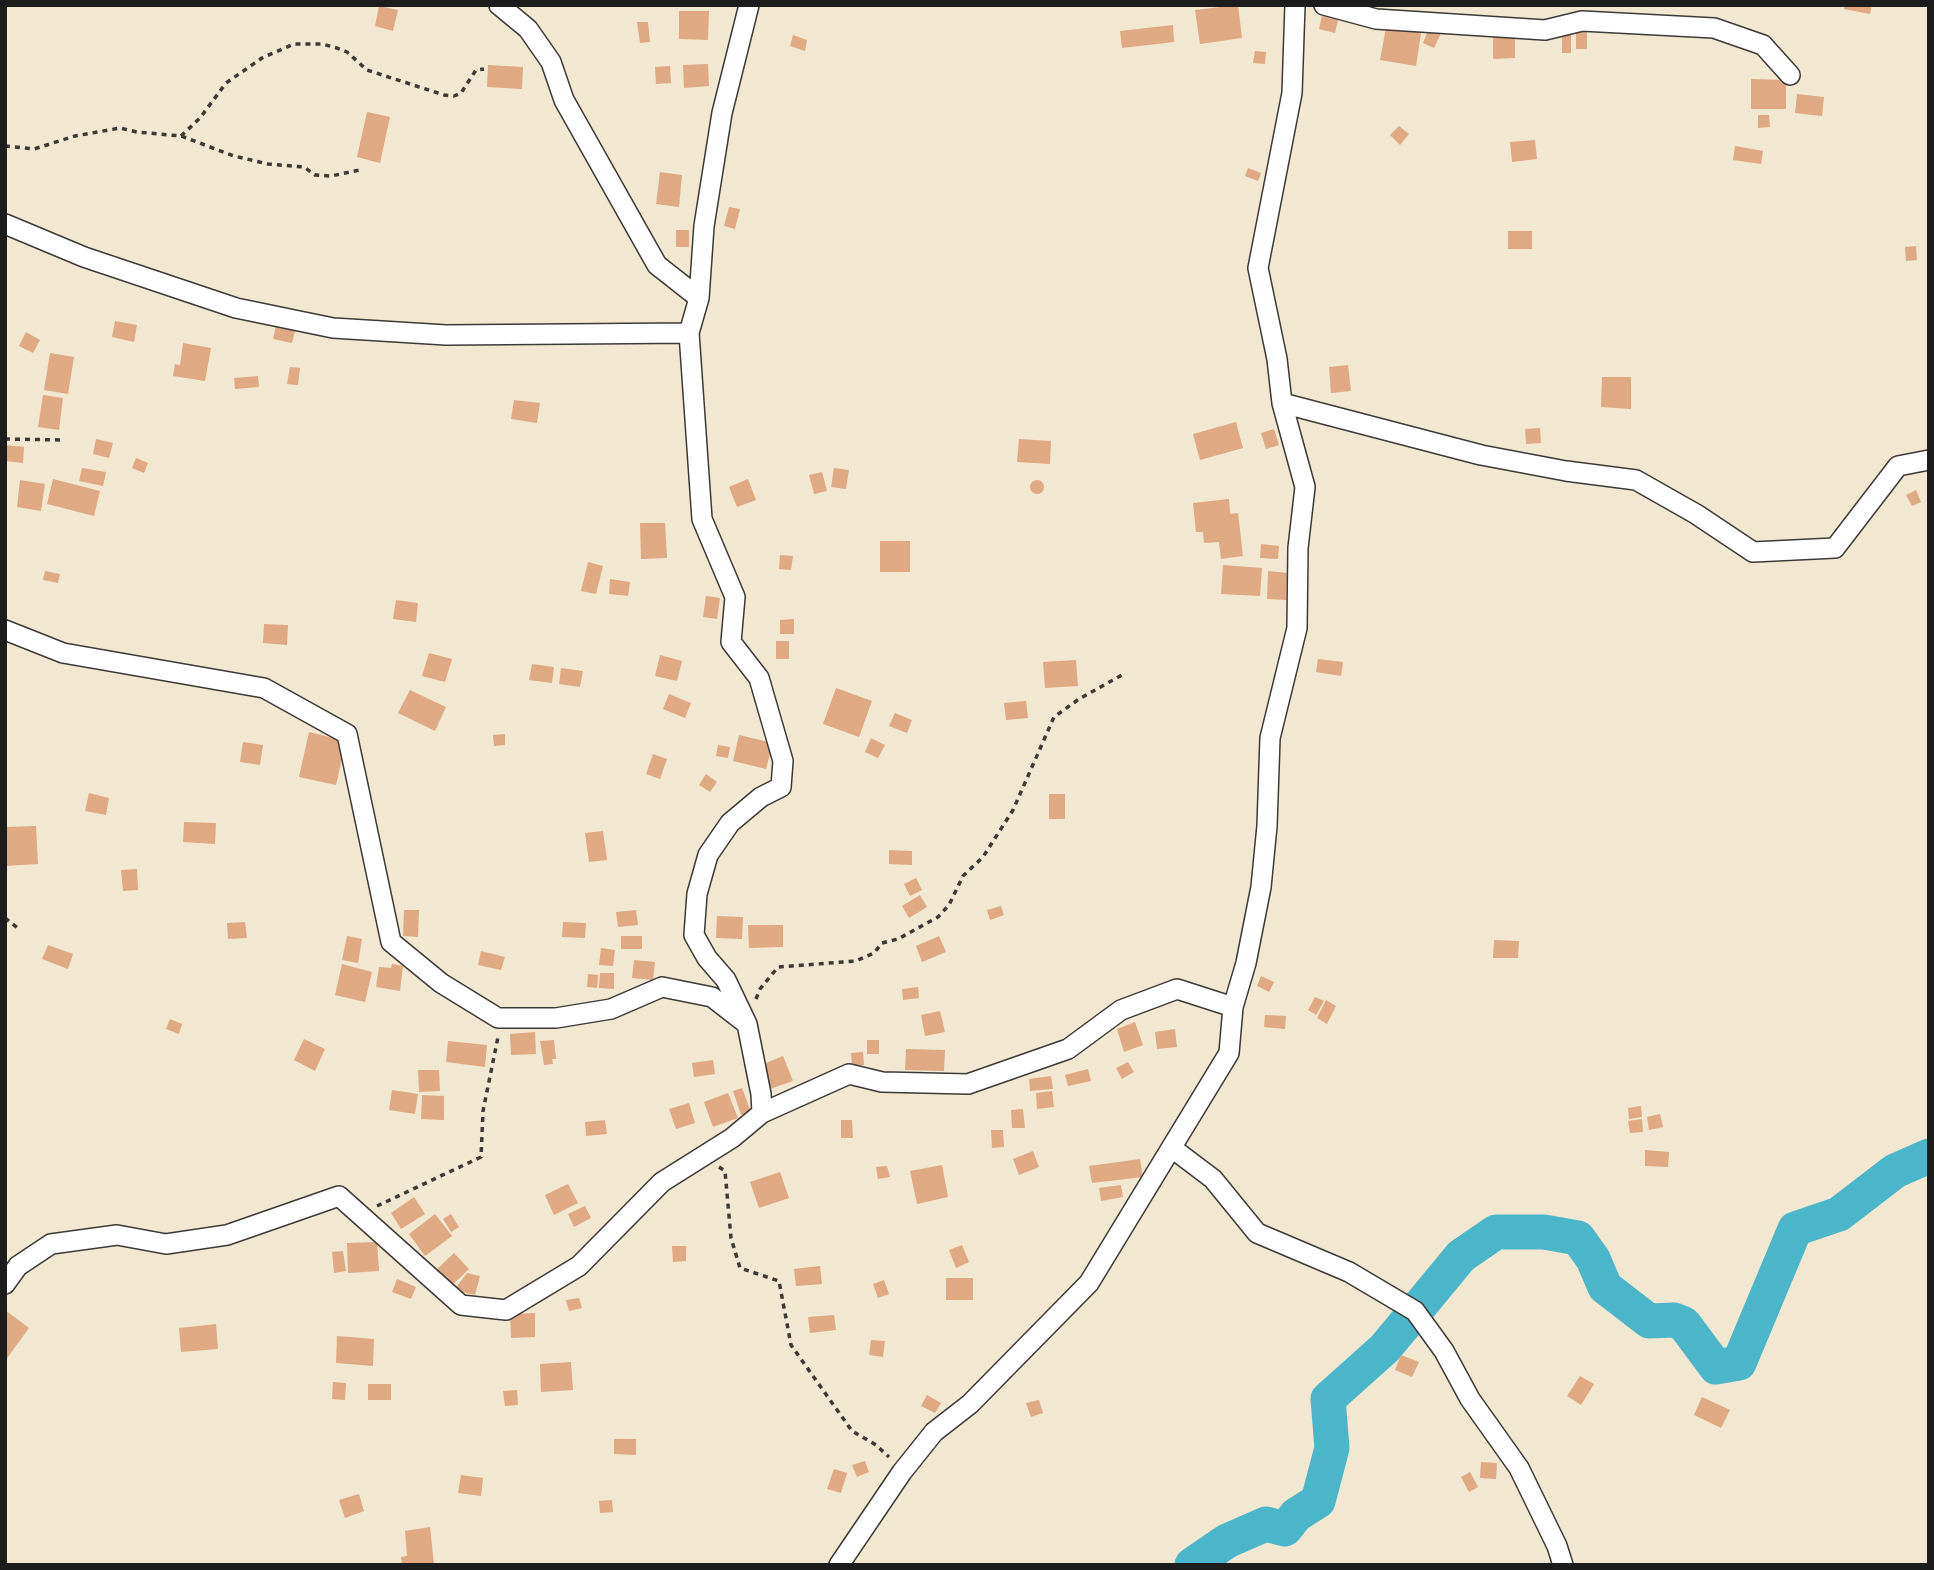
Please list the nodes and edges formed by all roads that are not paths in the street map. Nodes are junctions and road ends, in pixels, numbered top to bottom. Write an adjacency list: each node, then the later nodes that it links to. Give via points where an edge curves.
1 (499, 5): 7 (street, via 528,29 551,62 564,100 657,265)
2 (749, 5): 7 (street, via 722,113 704,226)
3 (1295, 5): 9 (street, via 1292,93 1258,268)
4 (1324, 5): 5 (street, via 1376,19 1545,30 1582,21 1714,28 1763,45)
5 (1790, 75)
6 (5, 224): 8 (street, via 84,257 236,308 333,328 446,335)
7 (699, 298): 8 (street)
8 (689, 333): 13 (street, via 702,519 735,597 731,642 759,678 783,761 781,787 730,823 708,855 697,894 694,935 726,980)
9 (1282, 404): 10 (street, via 1481,456 1636,480 1753,552 1835,548 1898,466); 12 (street, via 1306,487 1298,548 1297,628 1270,738 1261,887)
10 (1929, 460)
11 (5, 630): 13 (street, via 63,653 264,688 347,734 391,942 441,983 498,1018 556,1018 611,1009 662,987 712,997)
12 (1233, 1007): 14 (street, via 1177,989 1121,1010 1068,1049 968,1084 882,1082 849,1074); 15 (street, via 1230,1053)
13 (747, 1024): 14 (street)
14 (762, 1113): 16 (street, via 732,1138 662,1182 579,1266 506,1310 461,1305 340,1196 228,1235 166,1244 117,1235 51,1244 18,1266)
15 (1172, 1148): 17 (street, via 1089,1283 970,1404 934,1432); 18 (street, via 1213,1180 1257,1233 1349,1272 1415,1311 1519,1468)
16 (5, 1284)
17 (839, 1565)
18 (1563, 1565)

